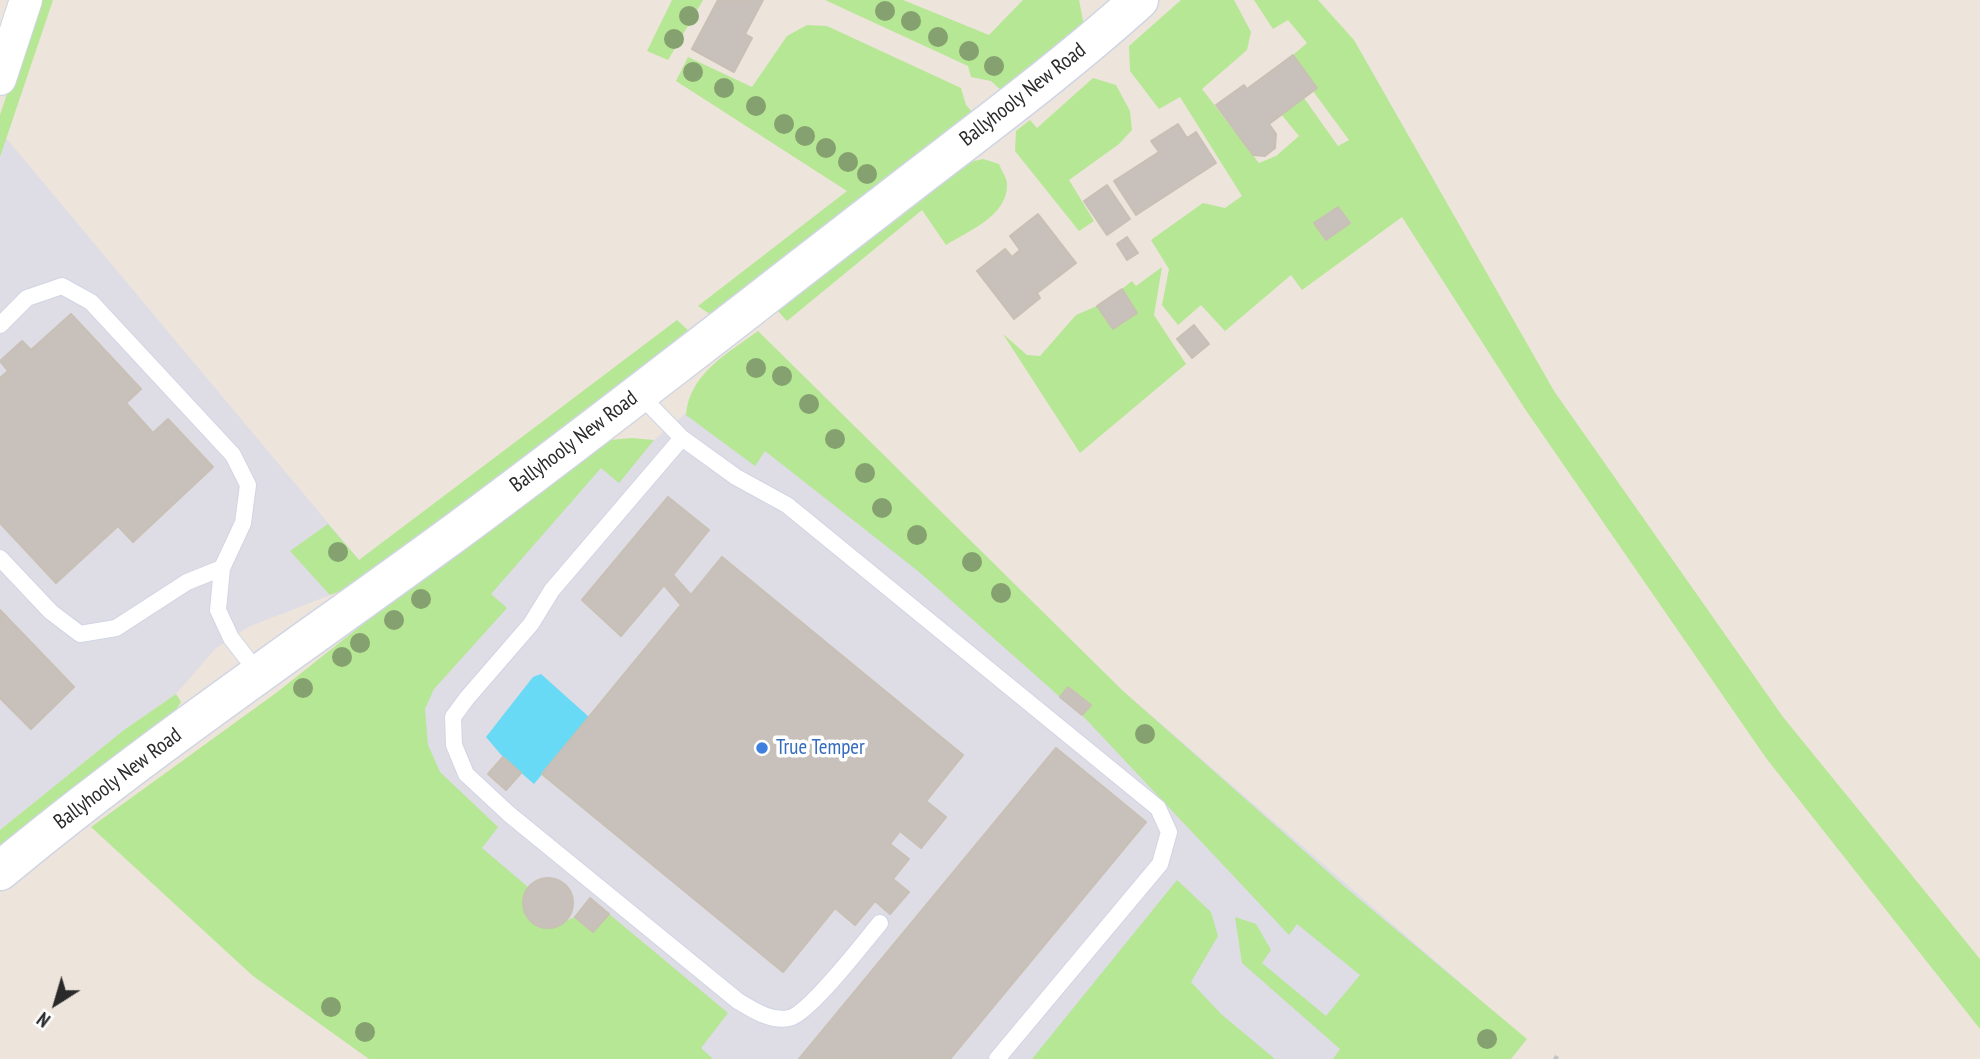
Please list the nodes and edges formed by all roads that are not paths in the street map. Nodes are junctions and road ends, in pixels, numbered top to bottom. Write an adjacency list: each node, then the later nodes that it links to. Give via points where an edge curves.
1 (26, 0): 3 (street)
2 (1139, 0): 5 (main road, Ballyhooly New Road)
3 (0, 79)
4 (0, 325): 8 (lane, via 27,298 62,286 91,302 233,455 248,485 243,523)
5 (638, 393): 6 (lane); 9 (main road, Ballyhooly New Road)
6 (682, 438): 11 (lane, via 467,698 453,717 453,745 466,774 509,814 737,1001 764,1016 789,1018 808,1006); 12 (lane, via 736,477 787,505 1157,808 1169,832 1160,864)
7 (0, 558): 8 (lane, via 51,612 80,634 116,628 187,582)
8 (222, 569): 9 (lane, via 218,610 230,638)
9 (259, 674): 10 (main road, Ballyhooly New Road)
10 (0, 871)
11 (880, 923)
12 (997, 1059)

